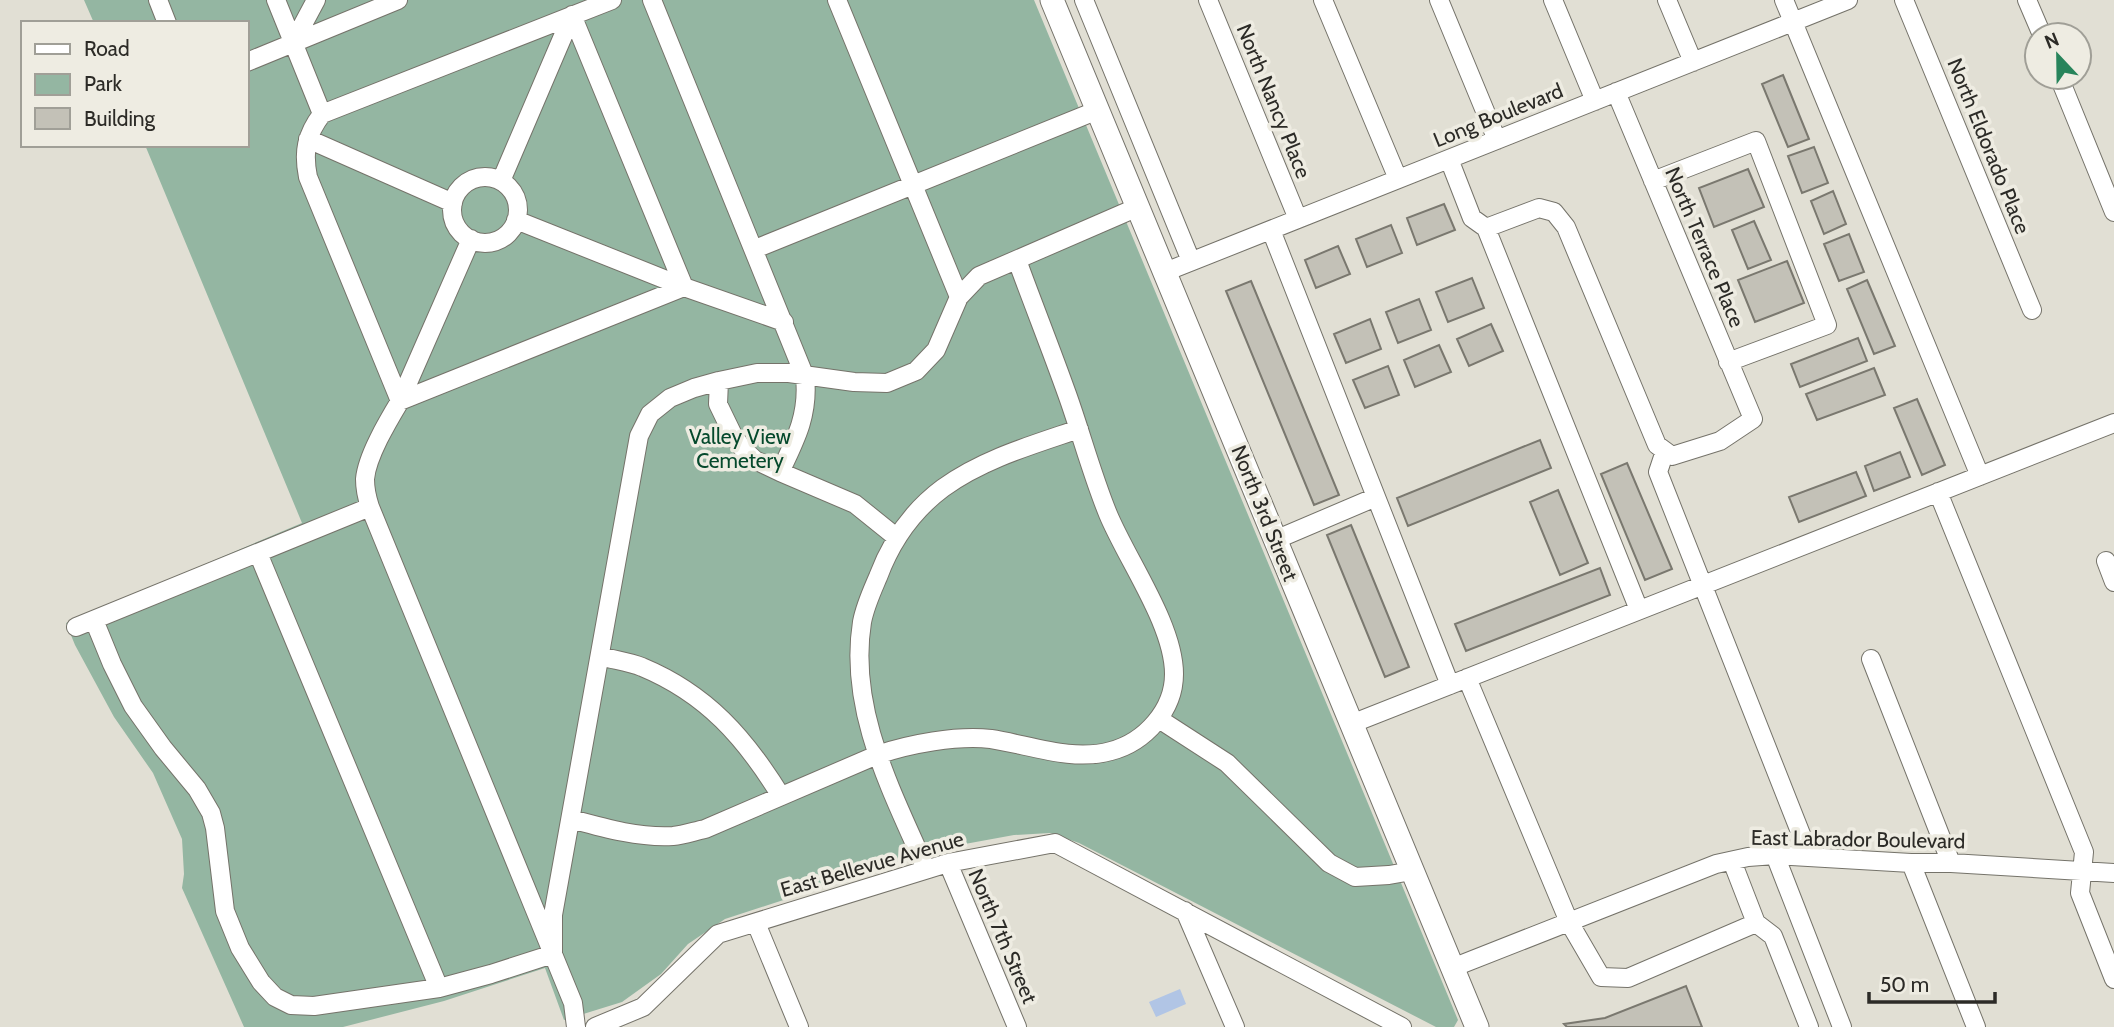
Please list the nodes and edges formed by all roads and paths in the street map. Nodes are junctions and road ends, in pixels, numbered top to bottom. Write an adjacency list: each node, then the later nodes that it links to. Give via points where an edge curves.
1 (158, 0): 20 (street)
2 (275, 0): 23 (street)
3 (316, 0): 23 (street)
4 (398, 0): 23 (street)
5 (612, 0): 19 (street)
6 (652, 0): 46 (street)
7 (837, 0): 37 (street)
8 (1052, 0): 29 (main road, North 3rd Street)
9 (1084, 0): 48 (street)
10 (1208, 0): 41 (street, North Nancy Place)
11 (1323, 0): 34 (street)
12 (1439, 0): 32 (street)
13 (1553, 0): 28 (street)
14 (1667, 0): 25 (street)
15 (1784, 0): 22 (street)
16 (1848, 0): 22 (street, Long Boulevard)
17 (1904, 0): 52 (street, North Eldorado Place)
18 (2027, 0): 21 (street)
19 (572, 15): 30 (street); 35 (street); 50 (street)
20 (166, 21)
21 (2036, 21)
22 (1793, 22): 25 (street, Long Boulevard); 62 (street)
23 (293, 43): 24 (street); 30 (street)
24 (248, 62)
25 (1693, 62): 27 (street, Long Boulevard)
26 (2065, 91): 40 (street)
27 (1616, 92): 28 (street, Long Boulevard); 36 (street, North Terrace Place)
28 (1595, 101): 32 (street, Long Boulevard)
29 (1098, 110): 37 (street); 39 (main road, North 3rd Street)
30 (322, 114): 31 (street)
31 (308, 139): 38 (street); 57 (street, via 307,177)
32 (1497, 139): 33 (street, Long Boulevard)
33 (1449, 159): 34 (street, Long Boulevard); 43 (street, via 1472,218)
34 (1398, 179): 41 (street, Long Boulevard)
35 (501, 181): 38 (street, via 472,180); 42 (street, via 516,198)
36 (1653, 181): 54 (street, North Terrace Place); 54 (street, via 1756,141 1828,325)
37 (914, 186): 46 (street); 51 (street)
38 (453, 202): 45 (street, via 454,222)
39 (1138, 207): 47 (street); 49 (main road, North 3rd Street)
40 (2114, 212)
41 (1298, 219): 44 (street, Long Boulevard)
42 (516, 220): 45 (street, via 505,237 486,243); 50 (street)
43 (1486, 228): 60 (street, via 1539,208 1554,212 1566,227 1657,446); 72 (street)
44 (1271, 230): 48 (street, Long Boulevard); 64 (street)
45 (471, 239): 57 (street)
46 (755, 250): 53 (street)
47 (1017, 260): 51 (street, via 979,276); 59 (street)
48 (1191, 261): 49 (street, Long Boulevard)
49 (1165, 272): 67 (main road, North 3rd Street)
50 (684, 287): 53 (street); 57 (street)
51 (959, 297): 55 (street, via 936,350 916,371 887,383)
52 (2032, 310)
53 (784, 322): 55 (street)
54 (1728, 362): 60 (street, North Terrace Place, via 1753,419 1720,441 1672,456)
55 (805, 377): 56 (street, via 757,373); 61 (street, via 803,419)
56 (719, 381): 61 (street, via 718,404 733,435 755,460); 75 (street, via 670,398 650,414 639,436)
57 (400, 401): 65 (street, via 365,476)
58 (2114, 423): 62 (street)
59 (1079, 429): 66 (street, via 977,467 942,489); 79 (street, via 1108,514 1171,649 1171,696)
60 (1665, 451): 71 (street, via 1658,472)
61 (780, 472): 66 (street, via 855,504)
62 (1980, 475): 63 (street)
63 (1938, 492): 71 (street); 92 (street, via 2084,852)
64 (1376, 497): 67 (street); 78 (street)
65 (370, 508): 68 (street); 98 (street)
66 (896, 537): 81 (street, via 863,618 859,648 865,714)
67 (1275, 540): 80 (main road, North 3rd Street)
68 (258, 553): 73 (street); 101 (street)
69 (2106, 561): 70 (street)
70 (2114, 582)
71 (1703, 585): 72 (street); 85 (street)
72 (1639, 610): 77 (street)
73 (94, 620): 74 (street); 101 (street, via 133,706 211,813 225,911 240,948 275,997 291,1005 314,1006)
74 (76, 627)
75 (600, 656): 82 (street, via 640,666 704,704 741,738); 83 (street)
76 (1871, 659): 89 (street)
77 (1467, 678): 78 (street); 95 (street)
78 (1450, 685): 80 (street)
79 (1159, 719): 81 (street, via 1131,743 1085,755 987,739 903,746); 91 (street, via 1227,763 1329,863 1355,877)
80 (1351, 724): 91 (main road, North 3rd Street)
81 (877, 755): 82 (street); 90 (street)
82 (781, 796): 83 (street, via 705,829 676,836 650,836)
83 (571, 819): 98 (street, via 553,915)
84 (1775, 855): 85 (street, East Labrador Boulevard); 86 (street, East Labrador Boulevard); 110 (street)
85 (1810, 858): 88 (street, East Labrador Boulevard)
86 (1732, 860): 95 (street, East Labrador Boulevard); 97 (street)
87 (948, 863): 90 (street, East Bellevue Avenue); 94 (street, East Bellevue Avenue, via 1055,843); 105 (street, North 7th Street)
88 (1911, 863): 89 (street, East Labrador Boulevard); 111 (street)
89 (1951, 863): 92 (street, East Labrador Boulevard)
90 (926, 869): 96 (street, East Bellevue Avenue)
91 (1412, 871): 99 (main road, North 3rd Street)
92 (2082, 871): 93 (street, East Labrador Boulevard); 100 (street, via 2080,893)
93 (2114, 873)
94 (1185, 911): 106 (street); 107 (street, East Bellevue Avenue)
95 (1569, 922): 97 (street, via 1601,977 1628,978); 99 (street, East Labrador Boulevard)
96 (756, 923): 103 (street, East Bellevue Avenue, via 718,934 643,1007); 104 (street)
97 (1756, 923): 109 (street, via 1773,936)
98 (553, 954): 101 (street); 102 (street, via 573,1003)
99 (1452, 968): 108 (main road, North 3rd Street)
100 (2114, 979)
101 (439, 988)
102 (576, 1027)
103 (595, 1027)
104 (799, 1027)
105 (1017, 1027)
106 (1235, 1027)
107 (1402, 1027)
108 (1477, 1027)
109 (1809, 1027)
110 (1842, 1027)
111 (1976, 1027)

